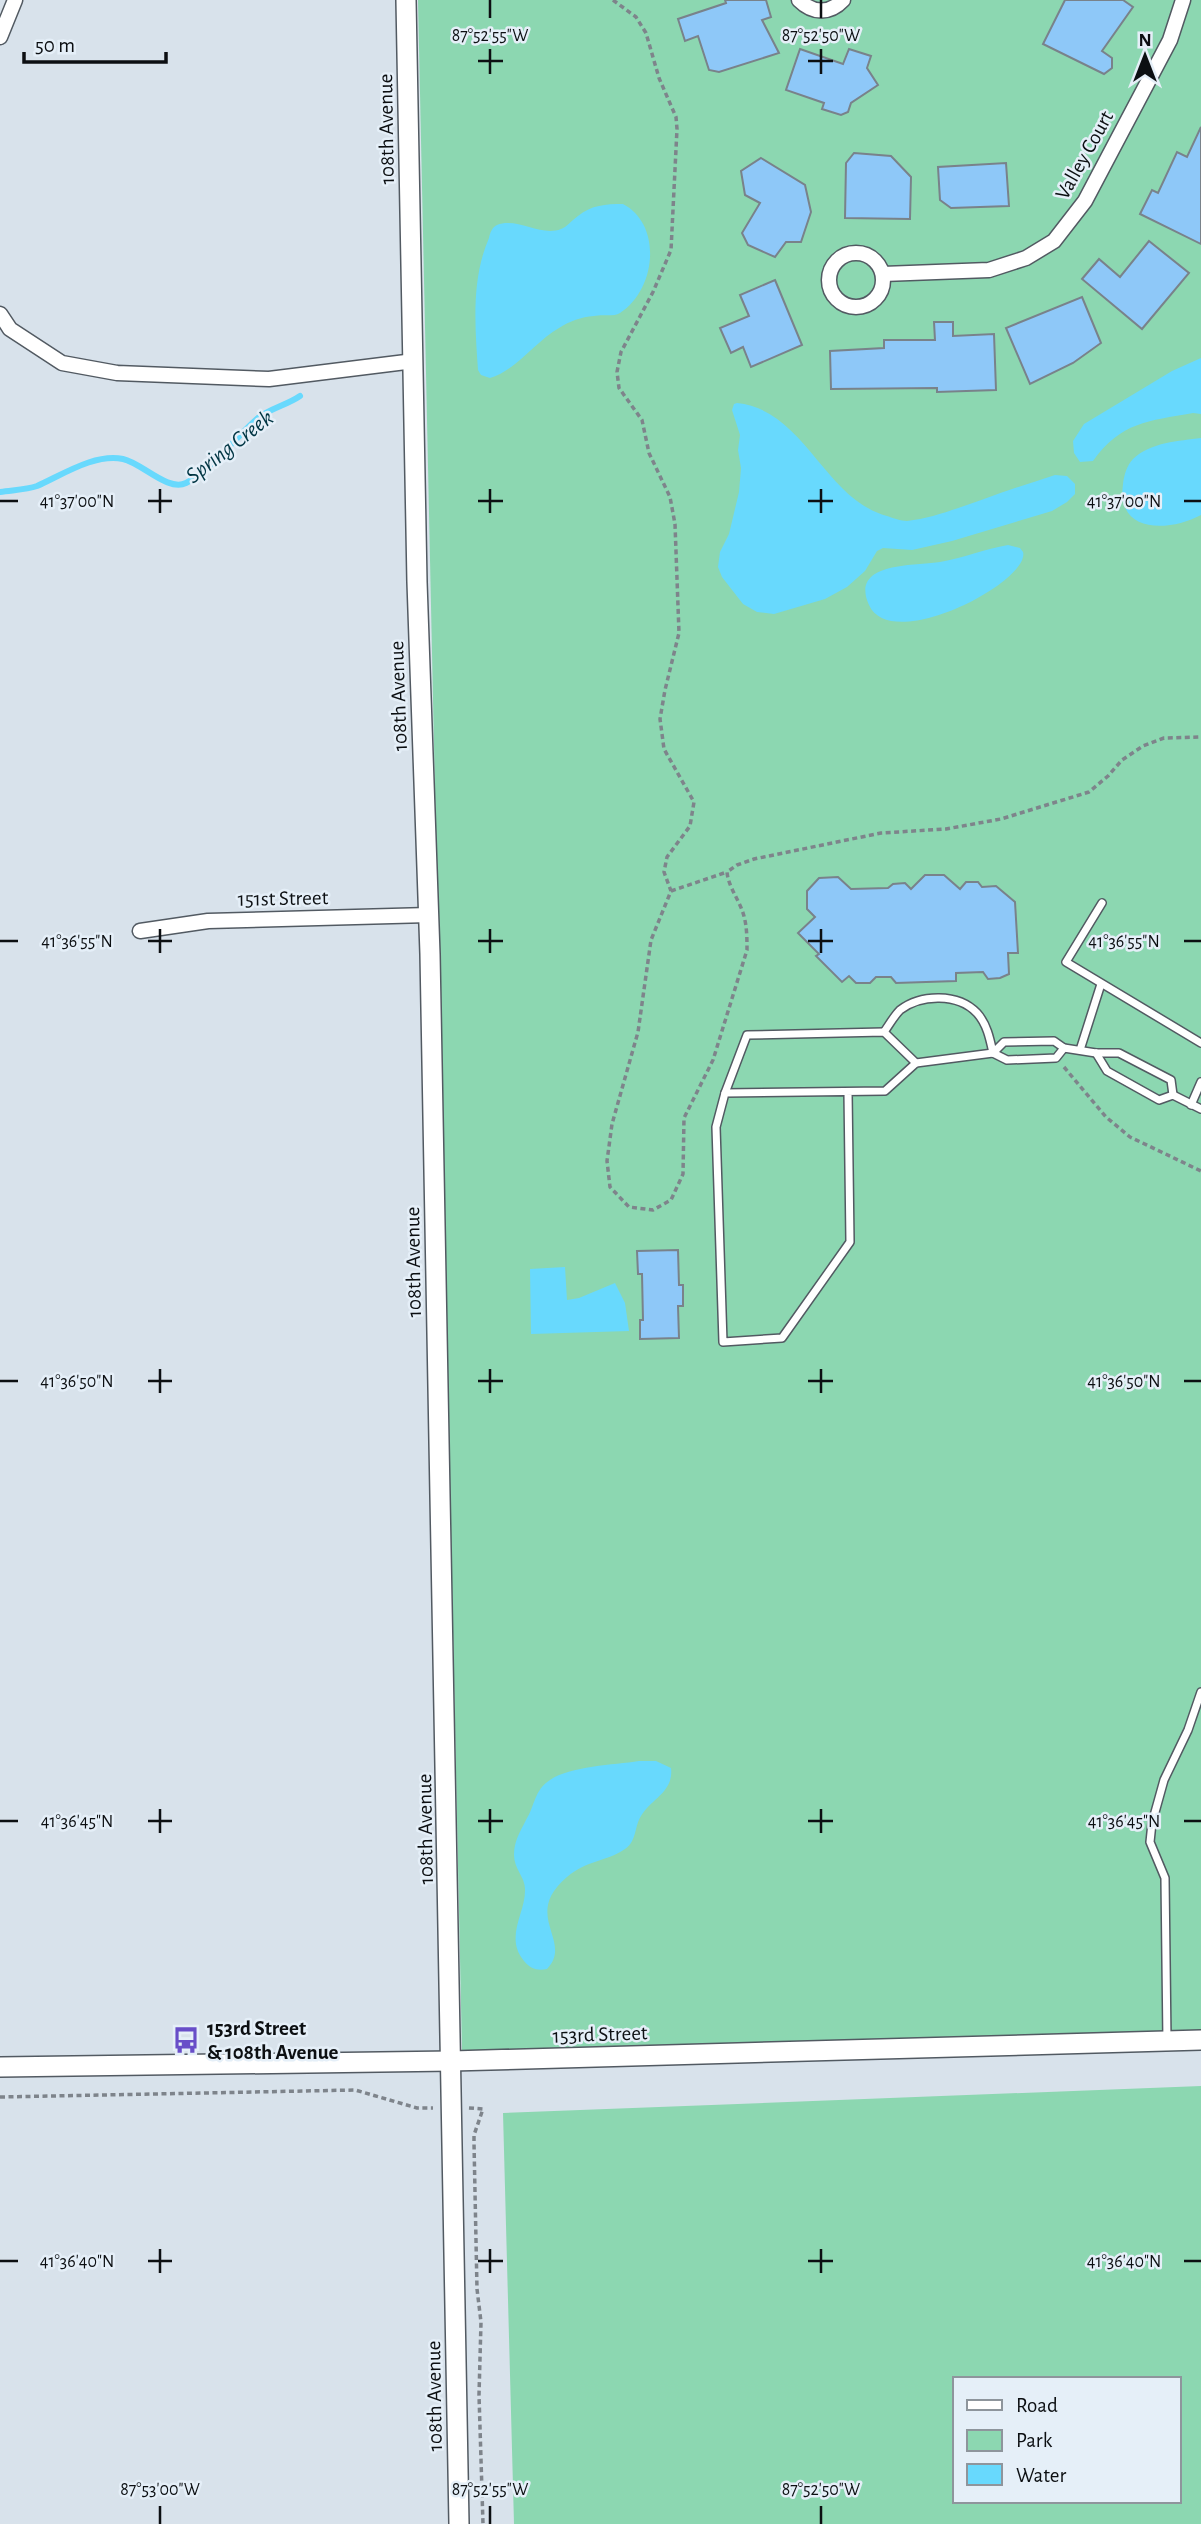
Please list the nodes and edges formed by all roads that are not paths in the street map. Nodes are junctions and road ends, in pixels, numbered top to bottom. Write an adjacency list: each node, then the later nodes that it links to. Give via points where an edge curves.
1 (15, 0): 6 (street)
2 (406, 0): 9 (street, 108th Avenue)
3 (799, 0): 4 (street, via 817,11 837,7)
4 (844, 0)
5 (1183, 0): 7 (street, Valley Court, via 1170,40 1091,190 1054,241 1026,258 989,270)
6 (0, 37)
7 (883, 274)
8 (0, 314): 9 (street, via 10,330 62,363 117,373 269,380)
9 (414, 361): 11 (street, 108th Avenue)
10 (1102, 902): 13 (lane, via 1066,962)
11 (429, 915): 12 (street, 151st Street, via 208,920); 29 (street, 108th Avenue)
12 (140, 931)
13 (1101, 984): 15 (lane); 17 (lane)
14 (884, 1032): 18 (lane, via 899,1012 917,1000 954,1000 976,1012 987,1029); 20 (lane); 23 (lane, via 747,1035)
15 (1201, 1043)
16 (1064, 1048): 17 (lane); 18 (lane, via 1056,1058 1007,1060); 18 (lane, via 1054,1041 1004,1042)
17 (1080, 1050): 19 (lane)
18 (993, 1053): 20 (lane)
19 (1096, 1053): 24 (lane, via 1107,1071 1128,1083 1159,1100); 24 (lane, via 1119,1053 1171,1080)
20 (916, 1063): 22 (lane, via 885,1091)
21 (1201, 1082): 25 (lane)
22 (848, 1092): 23 (lane); 23 (lane, via 850,1242 782,1338 723,1342 716,1127)
23 (725, 1093)
24 (1174, 1096): 25 (lane)
25 (1198, 1109)
26 (1201, 1692): 28 (lane, via 1164,1780 1150,1842 1165,1878)
27 (1201, 2040): 28 (street, 153rd Street)
28 (1167, 2041): 29 (street, 153rd Street)
29 (452, 2061): 30 (street, 153rd Street); 31 (street, 108th Avenue)
30 (0, 2067)
31 (459, 2524)

